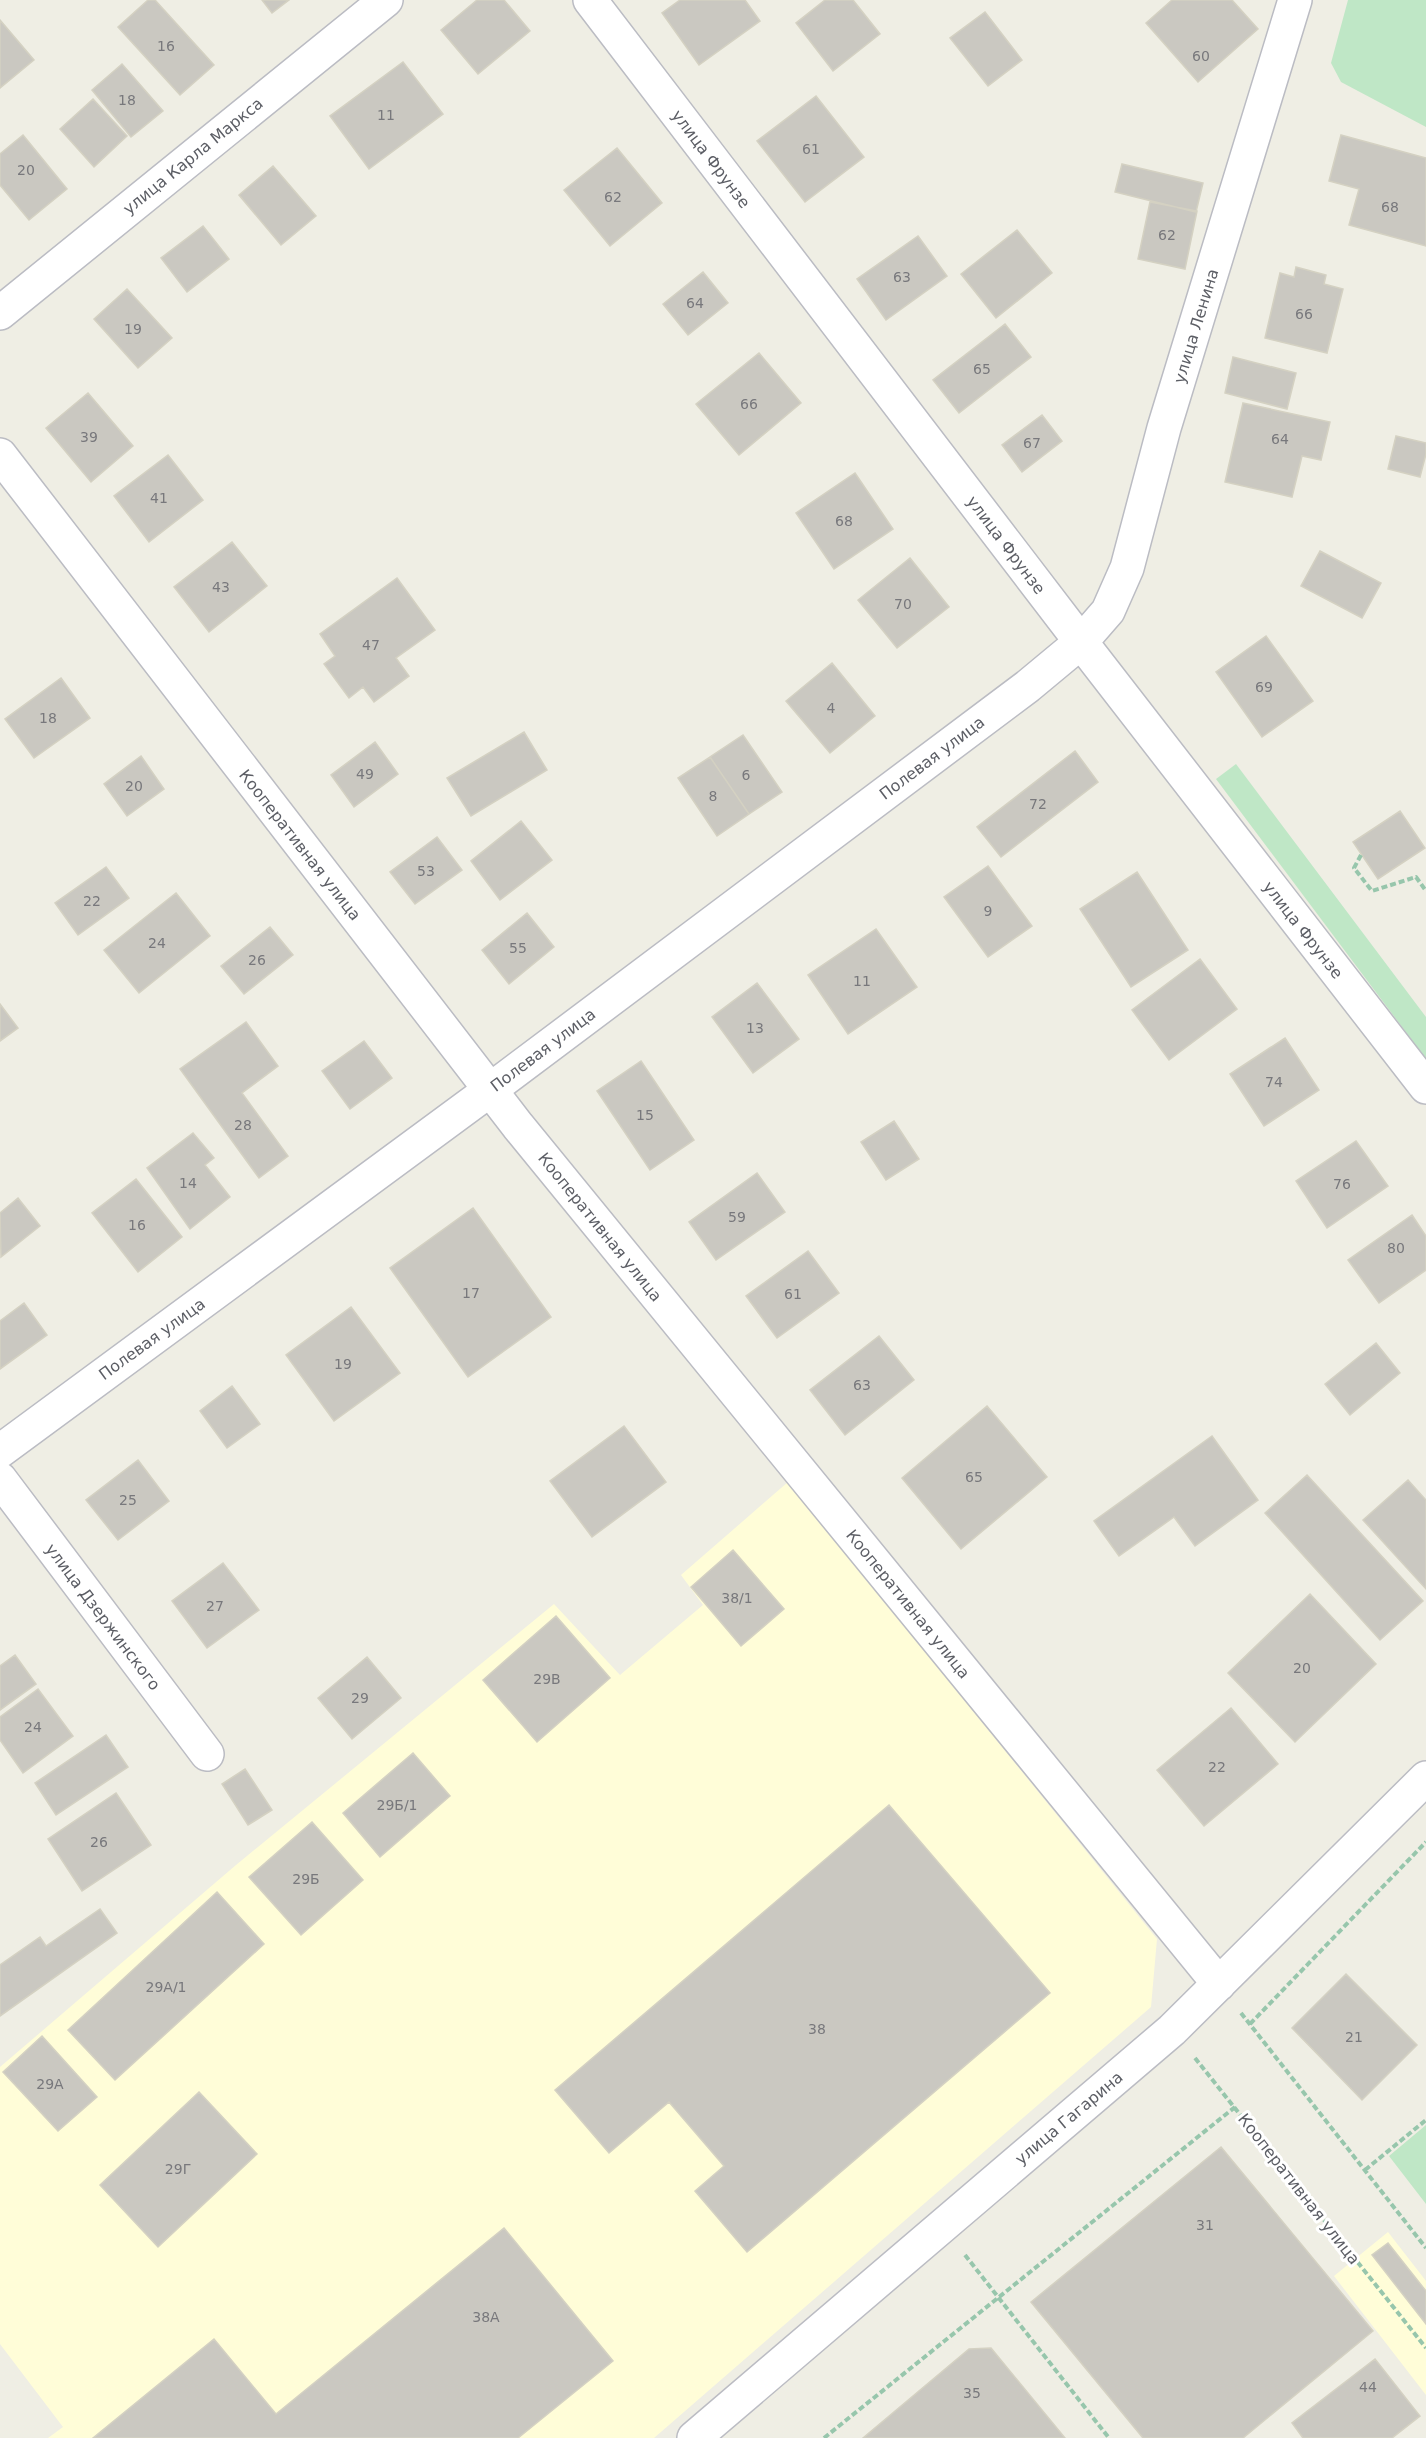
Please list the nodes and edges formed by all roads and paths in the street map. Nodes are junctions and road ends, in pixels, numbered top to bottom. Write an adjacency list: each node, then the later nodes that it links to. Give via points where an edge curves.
1 (386, 0): 4 (street, улица Карла Маркса)
2 (590, 0): 6 (street, улица Фрунзе)
3 (1295, 0): 6 (street, улица Ленина, via 1164,428 1127,568 1108,611)
4 (0, 313)
5 (0, 455): 10 (street, Кооперативная улица)
6 (1081, 642): 9 (street, улица Фрунзе); 10 (street, Полевая улица, via 1028,686)
7 (1361, 855): 8 (path, via 1354,868 1372,891 1416,877)
8 (1426, 891)
9 (1426, 1088)
10 (490, 1090): 11 (street, Полевая улица); 16 (street, Кооперативная улица)
11 (0, 1451)
12 (0, 1479): 13 (street, улица Дзержинского)
13 (207, 1754)
14 (1426, 1778): 16 (street, улица Гагарина)
15 (1426, 1842): 17 (path)
16 (1219, 1984): 17 (path); 18 (street, улица Гагарина)
17 (1250, 2024): 21 (path)
18 (1172, 2030): 19 (path, Кооперативная улица); 22 (street, улица Гагарина)
19 (1235, 2107): 24 (path); 25 (path, Кооперативная улица)
20 (1426, 2120): 21 (path)
21 (1365, 2170): 23 (path)
22 (942, 2226): 24 (path); 26 (street, улица Гагарина)
23 (1426, 2248)
24 (998, 2297): 27 (path); 28 (path)
25 (1426, 2348)
26 (694, 2438)
27 (824, 2438)
28 (1109, 2438)

